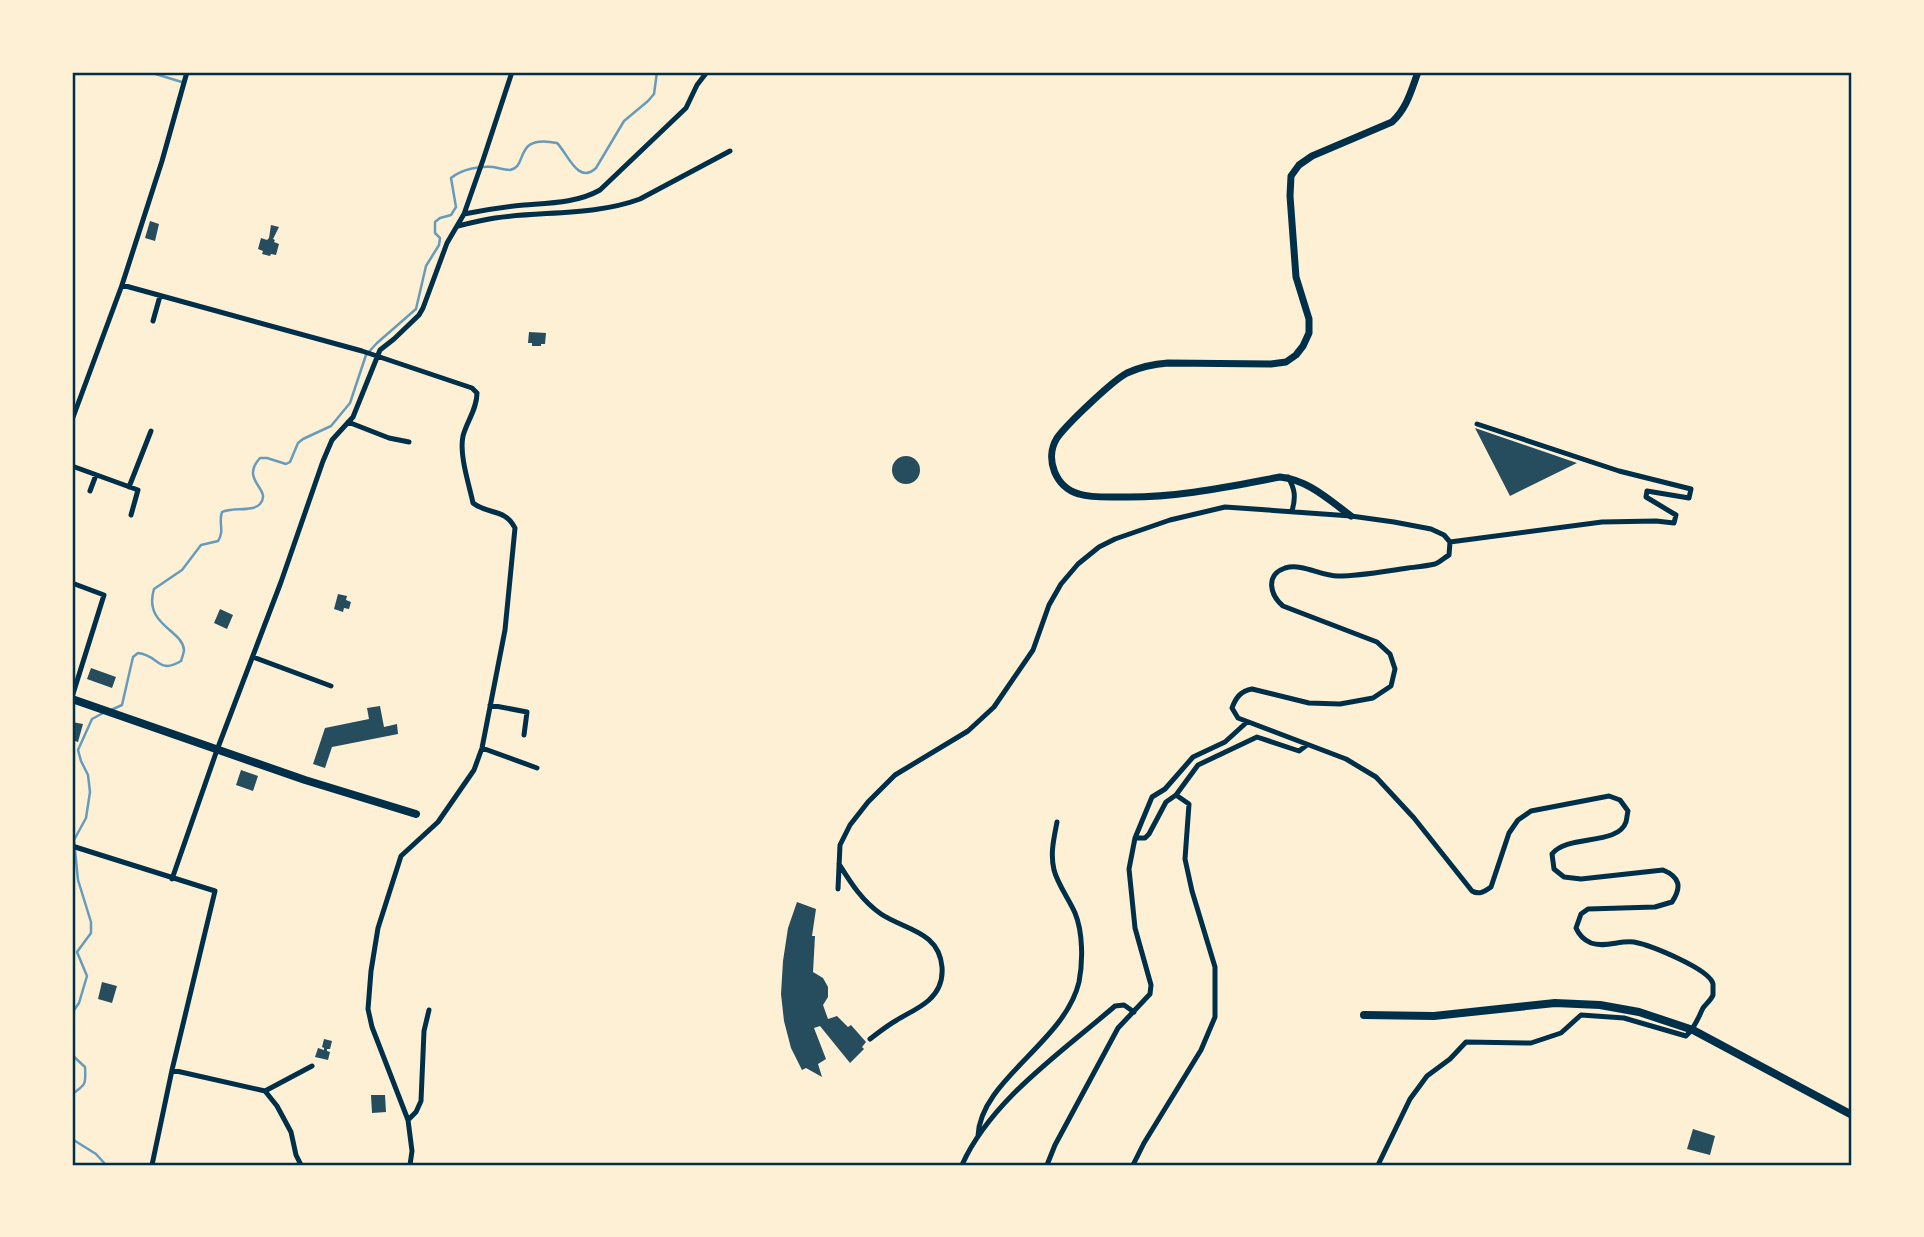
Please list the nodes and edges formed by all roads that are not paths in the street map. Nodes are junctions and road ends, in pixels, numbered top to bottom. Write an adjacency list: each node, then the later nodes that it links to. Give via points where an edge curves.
1 (187, 72): 8 (street)
2 (512, 72): 6 (street)
3 (707, 72): 6 (street, via 686,108 600,190 570,201)
4 (1418, 72): 19 (main road, via 1407,103 1392,122 1312,156 1291,176 1296,277 1309,319 1309,333 1296,355 1271,365 1168,363 1127,373 1064,430 1052,451 1058,480 1078,494 1097,497 1196,493)
5 (730, 151): 7 (street, via 626,204)
6 (464, 214): 7 (street)
7 (458, 226): 11 (street, via 419,315)
8 (122, 285): 9 (street); 12 (street)
9 (160, 296): 10 (street); 11 (street)
10 (153, 321)
11 (375, 356): 13 (street); 30 (street, via 477,393 463,436 473,503 506,516 516,534 505,630)
12 (72, 420)
13 (348, 422): 16 (street); 27 (street, via 332,440 323,461)
14 (1477, 424): 25 (street, via 1619,471 1691,489 1689,498 1647,491 1646,497 1676,515 1674,523 1602,522)
15 (151, 431): 20 (street)
16 (409, 442)
17 (72, 466): 18 (street)
18 (96, 475): 20 (street); 21 (street)
19 (1288, 478): 22 (street, via 1295,489); 24 (main road, via 1306,483)
20 (130, 487): 23 (street, via 138,490)
21 (90, 491)
22 (1292, 511): 24 (street); 42 (street, via 1213,509 1098,547 1061,584 1032,650 994,707 968,731 895,775 868,802 840,845)
23 (131, 515)
24 (1351, 516): 25 (street, via 1431,528)
25 (1450, 542): 31 (street, via 1449,555 1435,564 1337,576 1304,568 1278,571 1271,591 1283,606 1377,642 1390,654 1395,669 1391,686 1373,698 1340,704 1244,691 1232,708)
26 (72, 583): 29 (street, via 104,595)
27 (253, 657): 28 (street); 35 (street)
28 (331, 686)
29 (72, 698): 35 (main road)
30 (490, 705): 32 (street, via 527,712); 34 (street)
31 (1247, 722): 33 (street); 40 (street, via 1225,742 1193,757 1152,797)
32 (524, 735)
33 (1307, 744): 37 (street, via 1299,751 1257,737 1198,765); 48 (street, via 1376,776 1472,891 1480,893 1491,887 1509,833 1531,811 1609,796 1620,800 1628,811 1626,824 1596,839 1556,848 1552,853 1554,869 1570,878 1663,870 1673,874 1679,887 1672,902 1655,907 1588,909 1576,928 1591,943 1638,943 1710,977 1713,996)
34 (482, 748): 36 (street); 54 (street, via 474,769 438,822 401,856 378,928 368,1009)
35 (217, 750): 38 (main road); 43 (street)
36 (537, 768)
37 (1177, 794): 40 (street, via 1166,802 1149,834); 61 (street, via 1189,804 1185,859 1215,967 1215,1017 1201,1050)
38 (415, 814)
39 (1057, 822): 55 (street, via 1051,852 1082,941 1079,982 1054,1030 994,1096 979,1124)
40 (1135, 838): 46 (street, via 1129,869 1135,928 1151,985 1150,994)
41 (72, 846): 43 (street)
42 (839, 863): 44 (street); 49 (street, via 872,907 930,939 942,963 940,986 930,999)
43 (172, 878): 51 (street, via 215,891)
44 (838, 889)
45 (429, 1010): 54 (street, via 421,1101)
46 (1134, 1012): 55 (street, via 1115,1006 1012,1094); 60 (street, via 1118,1028)
47 (1364, 1014): 48 (main road, via 1434,1016 1555,1003 1601,1005)
48 (1693, 1030): 53 (main road); 62 (street, via 1686,1036 1625,1018 1581,1015 1561,1033 1531,1043 1466,1042 1427,1076 1410,1099)
49 (870, 1039)
50 (312, 1066): 52 (street)
51 (172, 1070): 52 (street); 56 (street)
52 (265, 1091): 57 (street, via 291,1132)
53 (1852, 1115)
54 (408, 1120): 58 (street)
55 (978, 1136): 59 (street)
56 (152, 1165)
57 (301, 1165)
58 (410, 1165)
59 (962, 1165)
60 (1047, 1165)
61 (1133, 1165)
62 (1378, 1165)

